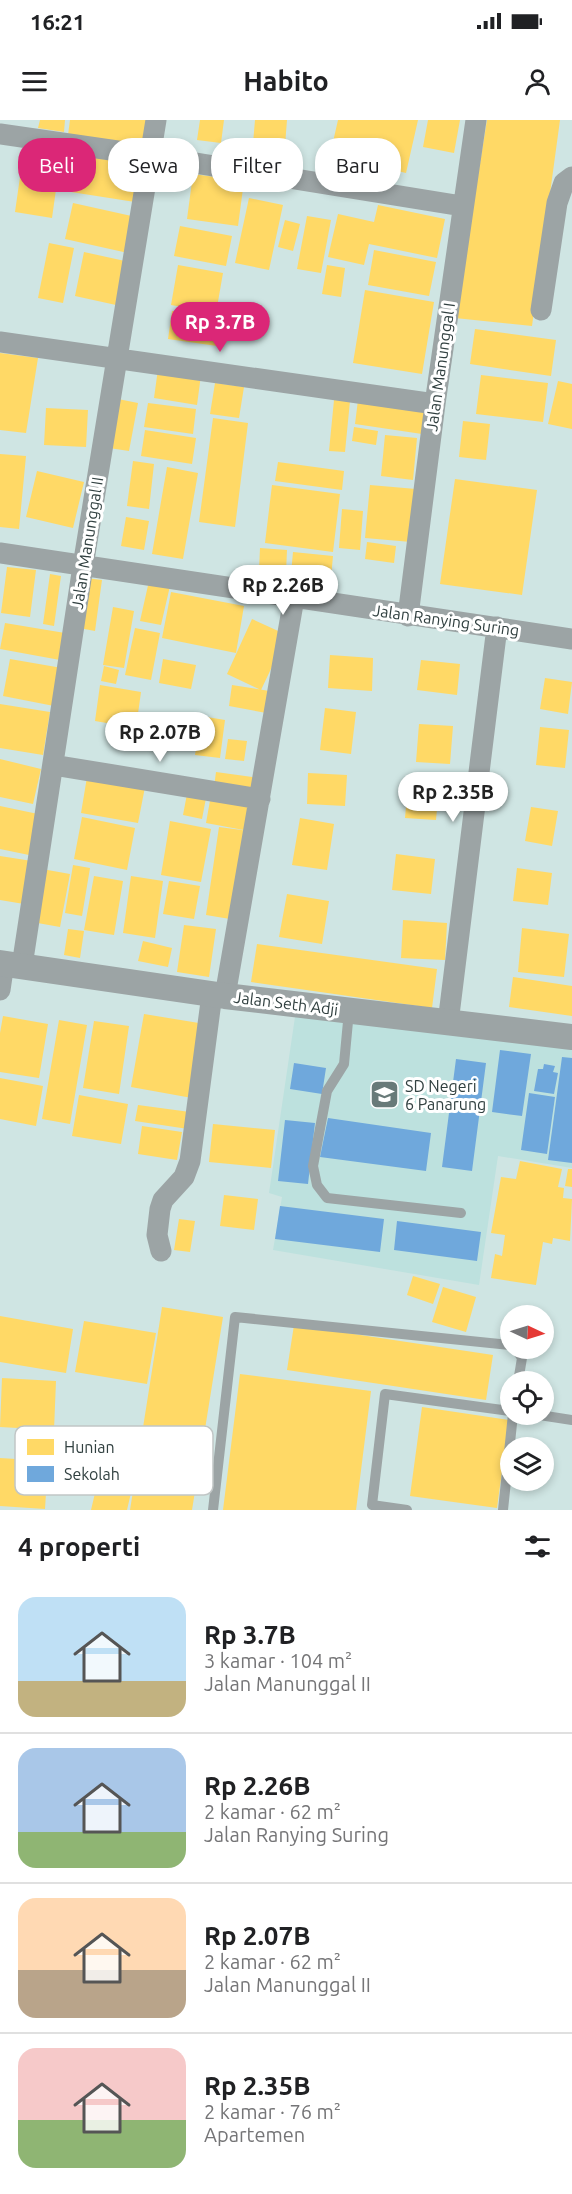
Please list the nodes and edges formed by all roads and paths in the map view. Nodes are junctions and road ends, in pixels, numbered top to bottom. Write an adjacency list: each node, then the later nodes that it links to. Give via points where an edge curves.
1 (156, 120): 4 (street, Jalan Manunggal II)
2 (476, 120): 9 (street, Jalan Manunggal I)
3 (0, 134): 5 (street)
4 (154, 138)
5 (108, 150)
6 (199, 164): 9 (street)
7 (572, 177): 10 (street, via 564,183 557,203)
8 (146, 192): 12 (street, Jalan Manunggal II)
9 (462, 206): 13 (street, Jalan Manunggal I)
10 (541, 310)
11 (0, 342): 12 (street)
12 (117, 357): 13 (street); 15 (street, Jalan Manunggal II)
13 (435, 404): 17 (street, Jalan Manunggal I)
14 (0, 553): 15 (street, Jalan Ranying Suring)
15 (83, 566): 16 (street, Jalan Ranying Suring); 20 (street, Jalan Manunggal II)
16 (294, 598): 17 (street, Jalan Ranying Suring); 21 (street)
17 (408, 616): 18 (street, Jalan Ranying Suring)
18 (497, 627): 19 (street, Jalan Ranying Suring); 26 (street)
19 (572, 639)
20 (53, 765): 21 (street); 22 (street, Jalan Manunggal II)
21 (260, 799): 24 (street)
22 (9, 964): 23 (street, Jalan Manunggal II); 24 (street, Jalan Seth Adji)
23 (0, 990)
24 (219, 995): 25 (street, Jalan Seth Adji); 29 (street, via 190,1161 184,1177 163,1200 157,1235)
25 (349, 1011): 26 (street, Jalan Seth Adji); 28 (lane, via 345,1064 327,1091 320,1123 313,1166 317,1185 327,1198)
26 (447, 1023): 27 (street, Jalan Seth Adji)
27 (572, 1037)
28 (461, 1213)
29 (161, 1251)
30 (500, 1345): 35 (lane, via 235,1317)
31 (500, 1411): 36 (lane, via 385,1394 372,1505)
32 (554, 1417): 33 (lane)
33 (572, 1420)
34 (510, 1425): 37 (lane)
35 (213, 1510)
36 (407, 1510)
37 (503, 1510)

